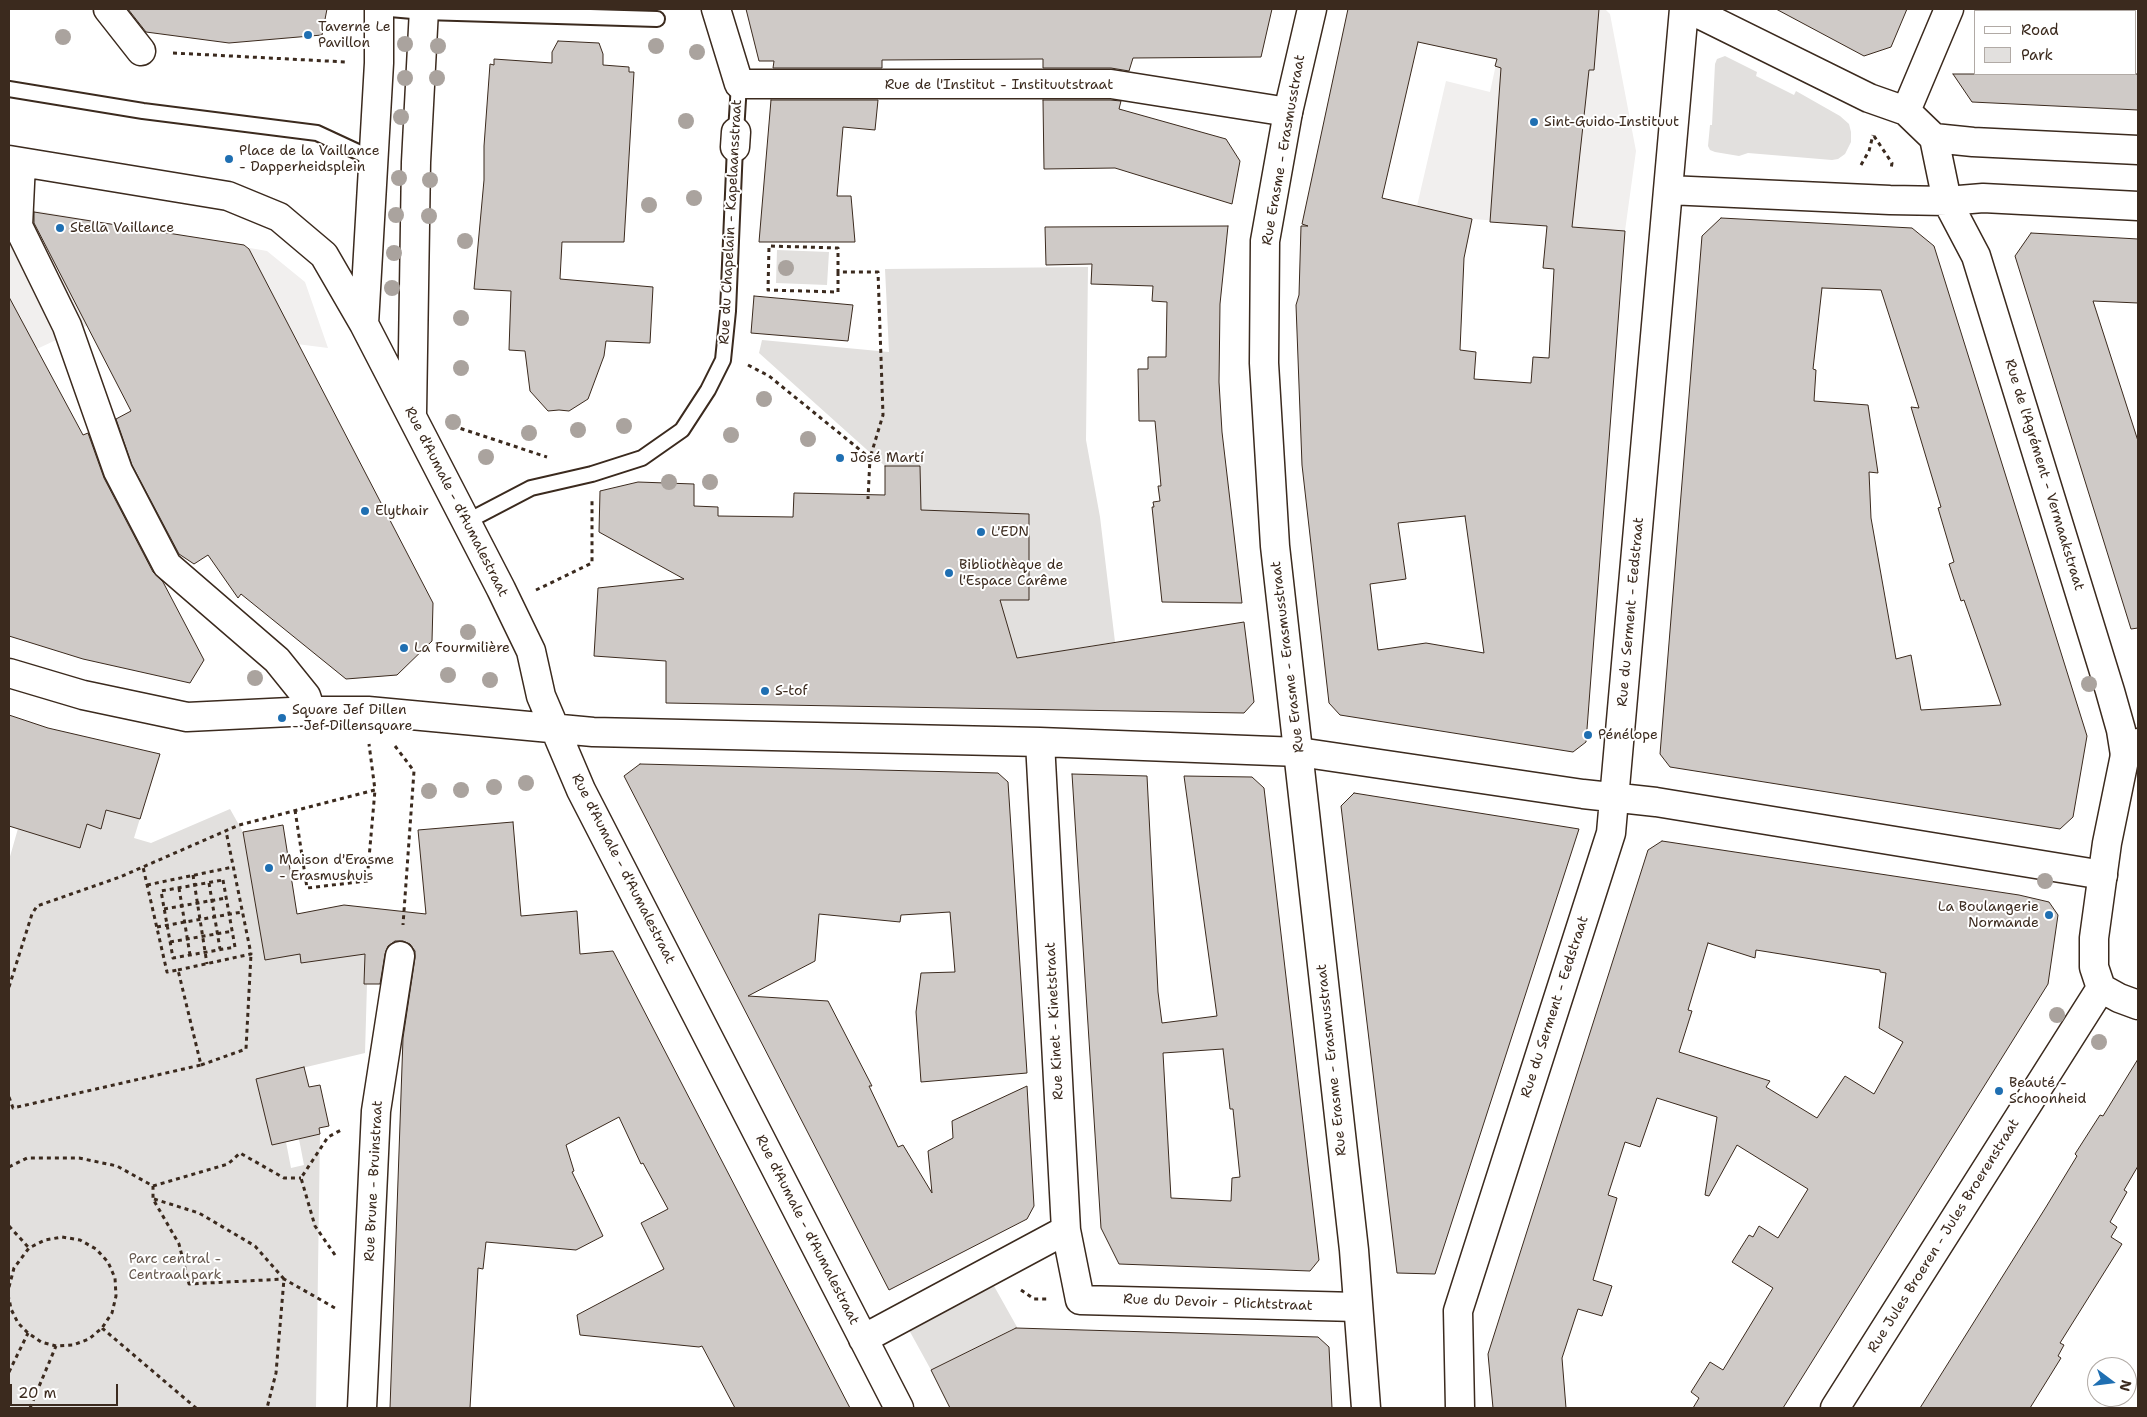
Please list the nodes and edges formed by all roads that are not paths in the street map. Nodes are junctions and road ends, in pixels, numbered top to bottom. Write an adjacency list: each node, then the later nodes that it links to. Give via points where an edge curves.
1 (108, 9): 11 (street)
2 (379, 9): 18 (street)
3 (390, 9): 9 (lane)
4 (716, 9): 12 (street, Rue du Chapelain - Kapelaansstraat)
5 (1312, 9): 15 (street, Rue Erasme - Erasmusstraat)
6 (1684, 9): 20 (street, Rue du Serment - Eedstraat)
7 (1689, 9): 14 (street, via 1870,98)
8 (1949, 9): 14 (street)
9 (424, 10): 10 (lane); 25 (street, via 416,162)
10 (657, 19)
11 (148, 56)
12 (739, 84): 15 (street, Rue de l'Institut - Instituutstraat, via 1111,84); 26 (lane, Rue du Chapelain - Kapelaansstraat, via 728,311 723,360 708,390 682,430 642,458 531,488)
13 (9, 89): 18 (lane, via 143,111 317,133)
14 (1906, 111): 16 (street)
15 (1288, 112): 32 (street, Rue Erasme - Erasmusstraat, via 1265,241 1264,364 1275,546)
16 (1934, 138): 17 (street); 21 (street, Rue de l'Agrément - Vermaakstraat)
17 (2138, 150)
18 (373, 159): 24 (street)
19 (15, 161): 22 (street); 24 (street, via 228,196 279,216 324,255)
20 (1668, 190): 21 (street); 33 (street, Rue du Serment - Eedstraat)
21 (1947, 201): 23 (street, via 1983,198); 31 (street, Rue de l'Agrément - Vermaakstraat, via 1976,256 2110,691)
22 (14, 204): 28 (street, via 18,226 67,326 118,472 167,565 277,660 306,696)
23 (2138, 206)
24 (364, 324): 25 (street, Rue d'Aumale - d'Aumalestraat)
25 (412, 417): 26 (street, Rue d'Aumale - d'Aumalestraat)
26 (466, 522): 29 (street, Rue d'Aumale - d'Aumalestraat, via 531,652 541,696)
27 (9, 673): 28 (street, via 83,695 187,717)
28 (312, 711): 29 (street, via 368,711)
29 (553, 728): 30 (street, via 592,732); 41 (street, Rue d'Aumale - d'Aumalestraat, via 590,808)
30 (1040, 742): 32 (street); 38 (street, Rue Kinet - Kinetstraat)
31 (2132, 749): 34 (street, via 2107,843)
32 (1299, 752): 33 (street); 40 (street, Rue Erasme - Erasmusstraat, via 1354,1250)
33 (1615, 797): 34 (street); 45 (street, Rue du Serment - Eedstraat, via 1611,833 1458,1311)
34 (2103, 875): 36 (street, via 2094,938 2094,967)
35 (400, 956): 42 (street, Rue Brune - Bruinstraat, via 376,1111)
36 (2101, 988): 37 (street); 46 (street, Rue Jules Broeren - Jules Broerenstraat)
37 (2138, 1005)
38 (1066, 1230): 39 (street, Rue Kinet - Kinetstraat); 41 (street)
39 (1080, 1300): 40 (street, Rue du Devoir - Plichtstraat)
40 (1357, 1307): 44 (street, Rue Erasme - Erasmusstraat)
41 (864, 1339): 43 (street, Rue d'Aumale - d'Aumalestraat)
42 (362, 1408)
43 (899, 1408)
44 (1366, 1408)
45 (1460, 1408)
46 (1835, 1408)

